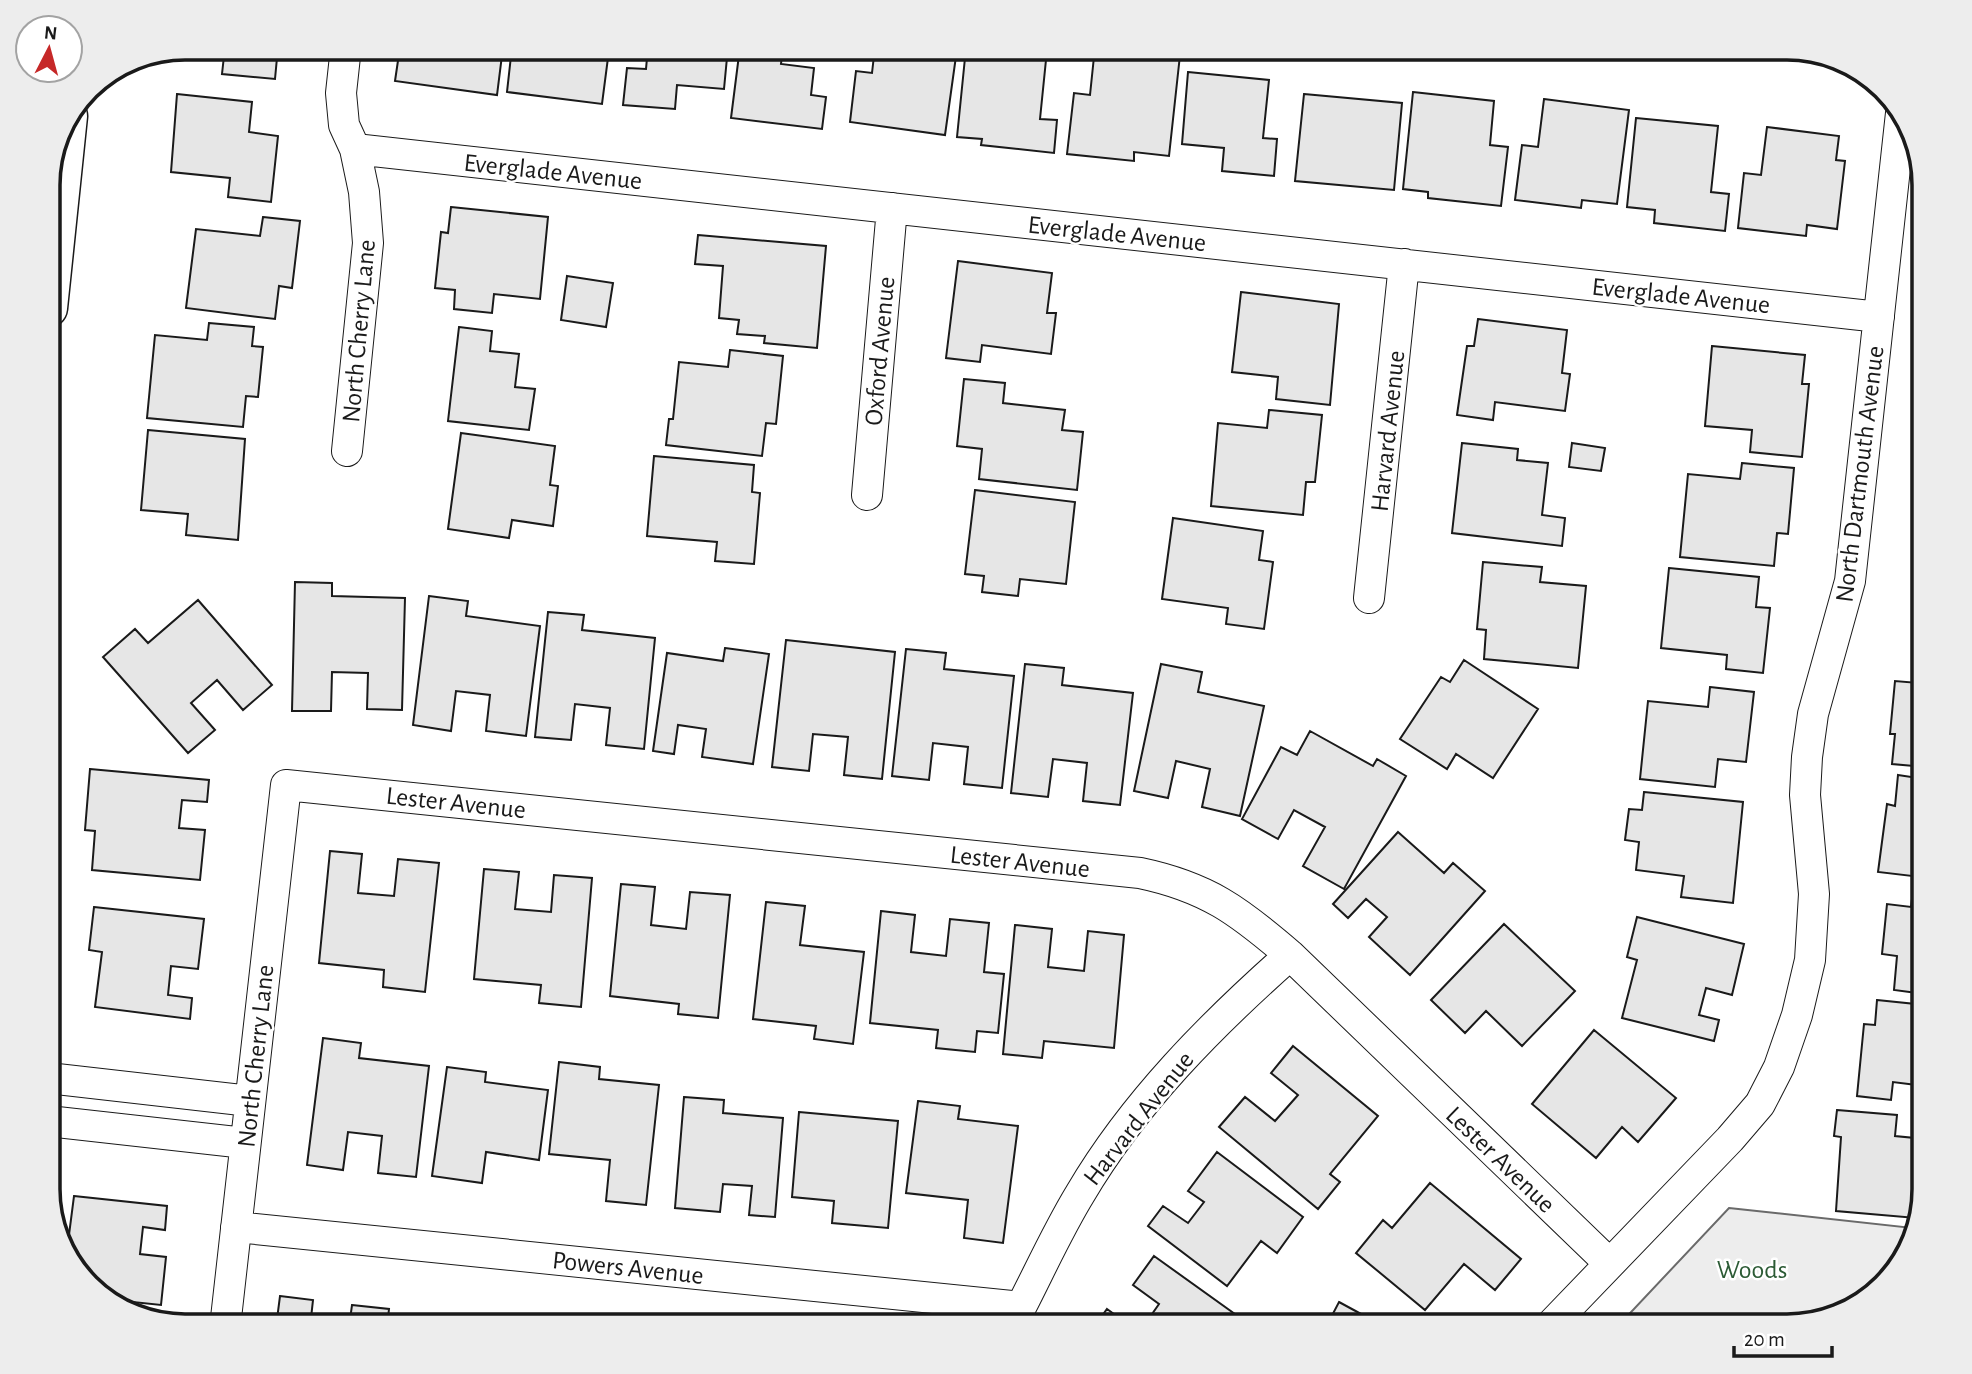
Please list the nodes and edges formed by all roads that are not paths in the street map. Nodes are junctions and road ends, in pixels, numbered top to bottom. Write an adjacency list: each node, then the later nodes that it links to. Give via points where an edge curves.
1 (345, 60): 3 (street, North Cherry Lane, via 344,125)
2 (1899, 128): 8 (street, North Dartmouth Avenue)
3 (355, 149): 6 (street, Everglade Avenue); 9 (street, North Cherry Lane, via 368,243)
4 (64, 152): 5 (main road)
5 (60, 193)
6 (892, 208): 7 (street, Everglade Avenue); 10 (street, Oxford Avenue)
7 (1404, 264): 8 (street, Everglade Avenue); 11 (street, Harvard Avenue)
8 (1879, 317): 19 (street, North Dartmouth Avenue, via 1850,581 1813,714 1807,757 1805,795 1814,894 1810,960 1797,1015 1760,1104)
9 (347, 451)
10 (867, 495)
11 (1369, 598)
12 (286, 785): 13 (street, Lester Avenue, via 1140,873 1179,881 1214,897 1246,917); 15 (street, North Cherry Lane)
13 (1290, 955): 19 (street, Lester Avenue); 20 (street, Harvard Avenue, via 1229,1009 1154,1090 1080,1193)
14 (60, 1079): 15 (street)
15 (250, 1101): 17 (street, North Cherry Lane)
16 (60, 1122): 17 (street)
17 (246, 1143): 18 (street, North Cherry Lane)
18 (236, 1227): 20 (street, Powers Avenue); 21 (street, North Cherry Lane)
19 (1609, 1263): 22 (street, North Dartmouth Avenue)
20 (1021, 1307)
21 (226, 1314)
22 (1561, 1314)

